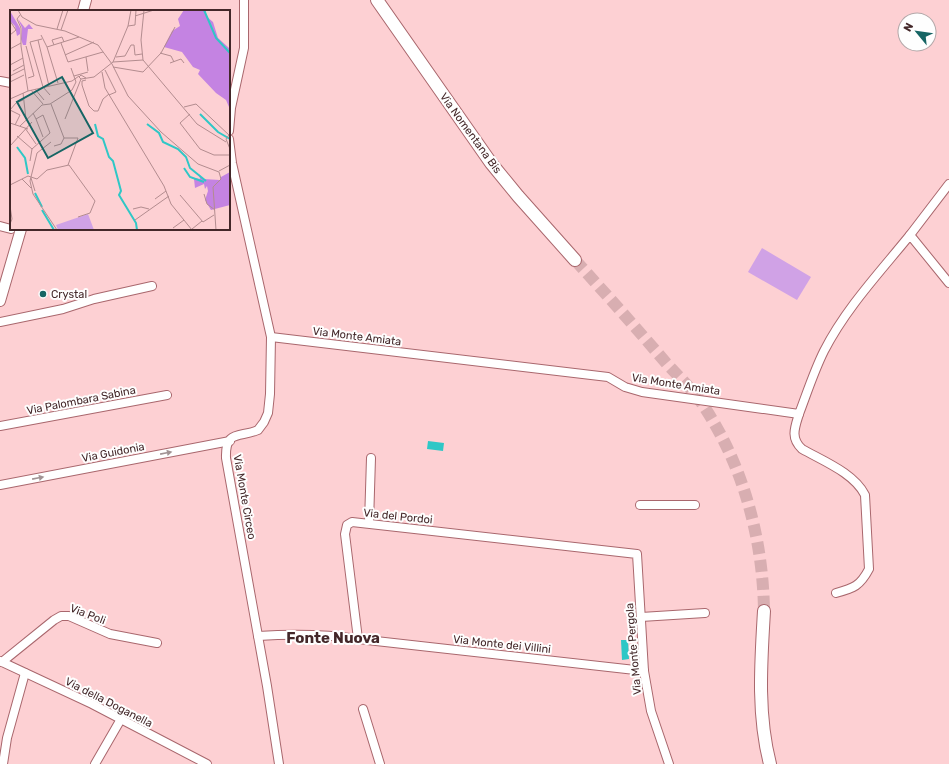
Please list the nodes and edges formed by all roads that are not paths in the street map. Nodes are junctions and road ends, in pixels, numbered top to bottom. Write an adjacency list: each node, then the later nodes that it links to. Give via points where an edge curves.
1 (86, 0): 4 (street)
2 (244, 0): 7 (street, via 244,48)
3 (377, 0): 14 (main road, Via Nomentana Bis, via 492,162 518,196)
4 (83, 10)
5 (0, 81): 6 (street)
6 (10, 83)
7 (230, 120)
8 (230, 147): 19 (street, Via Monte Circeo)
9 (949, 184): 13 (street)
10 (0, 226): 11 (street)
11 (10, 228)
12 (16, 230): 17 (street)
13 (910, 235): 15 (street); 21 (street, via 832,337 818,364)
14 (575, 260)
15 (949, 283)
16 (152, 286): 18 (street, via 94,299 64,309)
17 (0, 301)
18 (0, 322)
19 (271, 337): 21 (street, Via Monte Amiata, via 608,377 642,392); 23 (street, Via Monte Circeo, via 267,418 258,430 238,434)
20 (167, 395): 22 (street, Via Palombara Sabina)
21 (799, 414): 30 (street, via 794,431 797,444 852,478 860,485 865,495 869,569 864,579 853,588)
22 (0, 426)
23 (230, 441): 25 (street, Via Guidonia, one-way to 23); 34 (street, Via Monte Circeo, via 226,449 226,463)
24 (371, 458): 28 (street)
25 (0, 485)
26 (640, 505): 27 (street)
27 (695, 505)
28 (369, 523): 29 (street, Via del Pordoi); 35 (street, Via del Pordoi, via 352,522 347,525 345,531)
29 (637, 554): 33 (street, Via Monte Pergola)
30 (836, 593)
31 (764, 611): 48 (main road, via 761,698)
32 (705, 613): 33 (street)
33 (641, 616): 38 (street, Via Monte Pergola)
34 (258, 636): 35 (street, via 300,634); 45 (street, Via Monte Circeo)
35 (358, 639): 38 (street, Via Monte dei Villini)
36 (157, 643): 37 (street, Via Poli, via 116,636 71,617 61,616)
37 (1, 662): 39 (street, Via della Doganella)
38 (644, 671): 47 (street, Via Monte Pergola, via 651,711)
39 (25, 673): 41 (street, Via della Doganella); 42 (street, via 8,734)
40 (363, 709): 46 (street)
41 (121, 719): 43 (street); 44 (street, Via della Doganella)
42 (3, 764)
43 (95, 764)
44 (207, 764)
45 (279, 764)
46 (380, 764)
47 (669, 764)
48 (770, 764)

